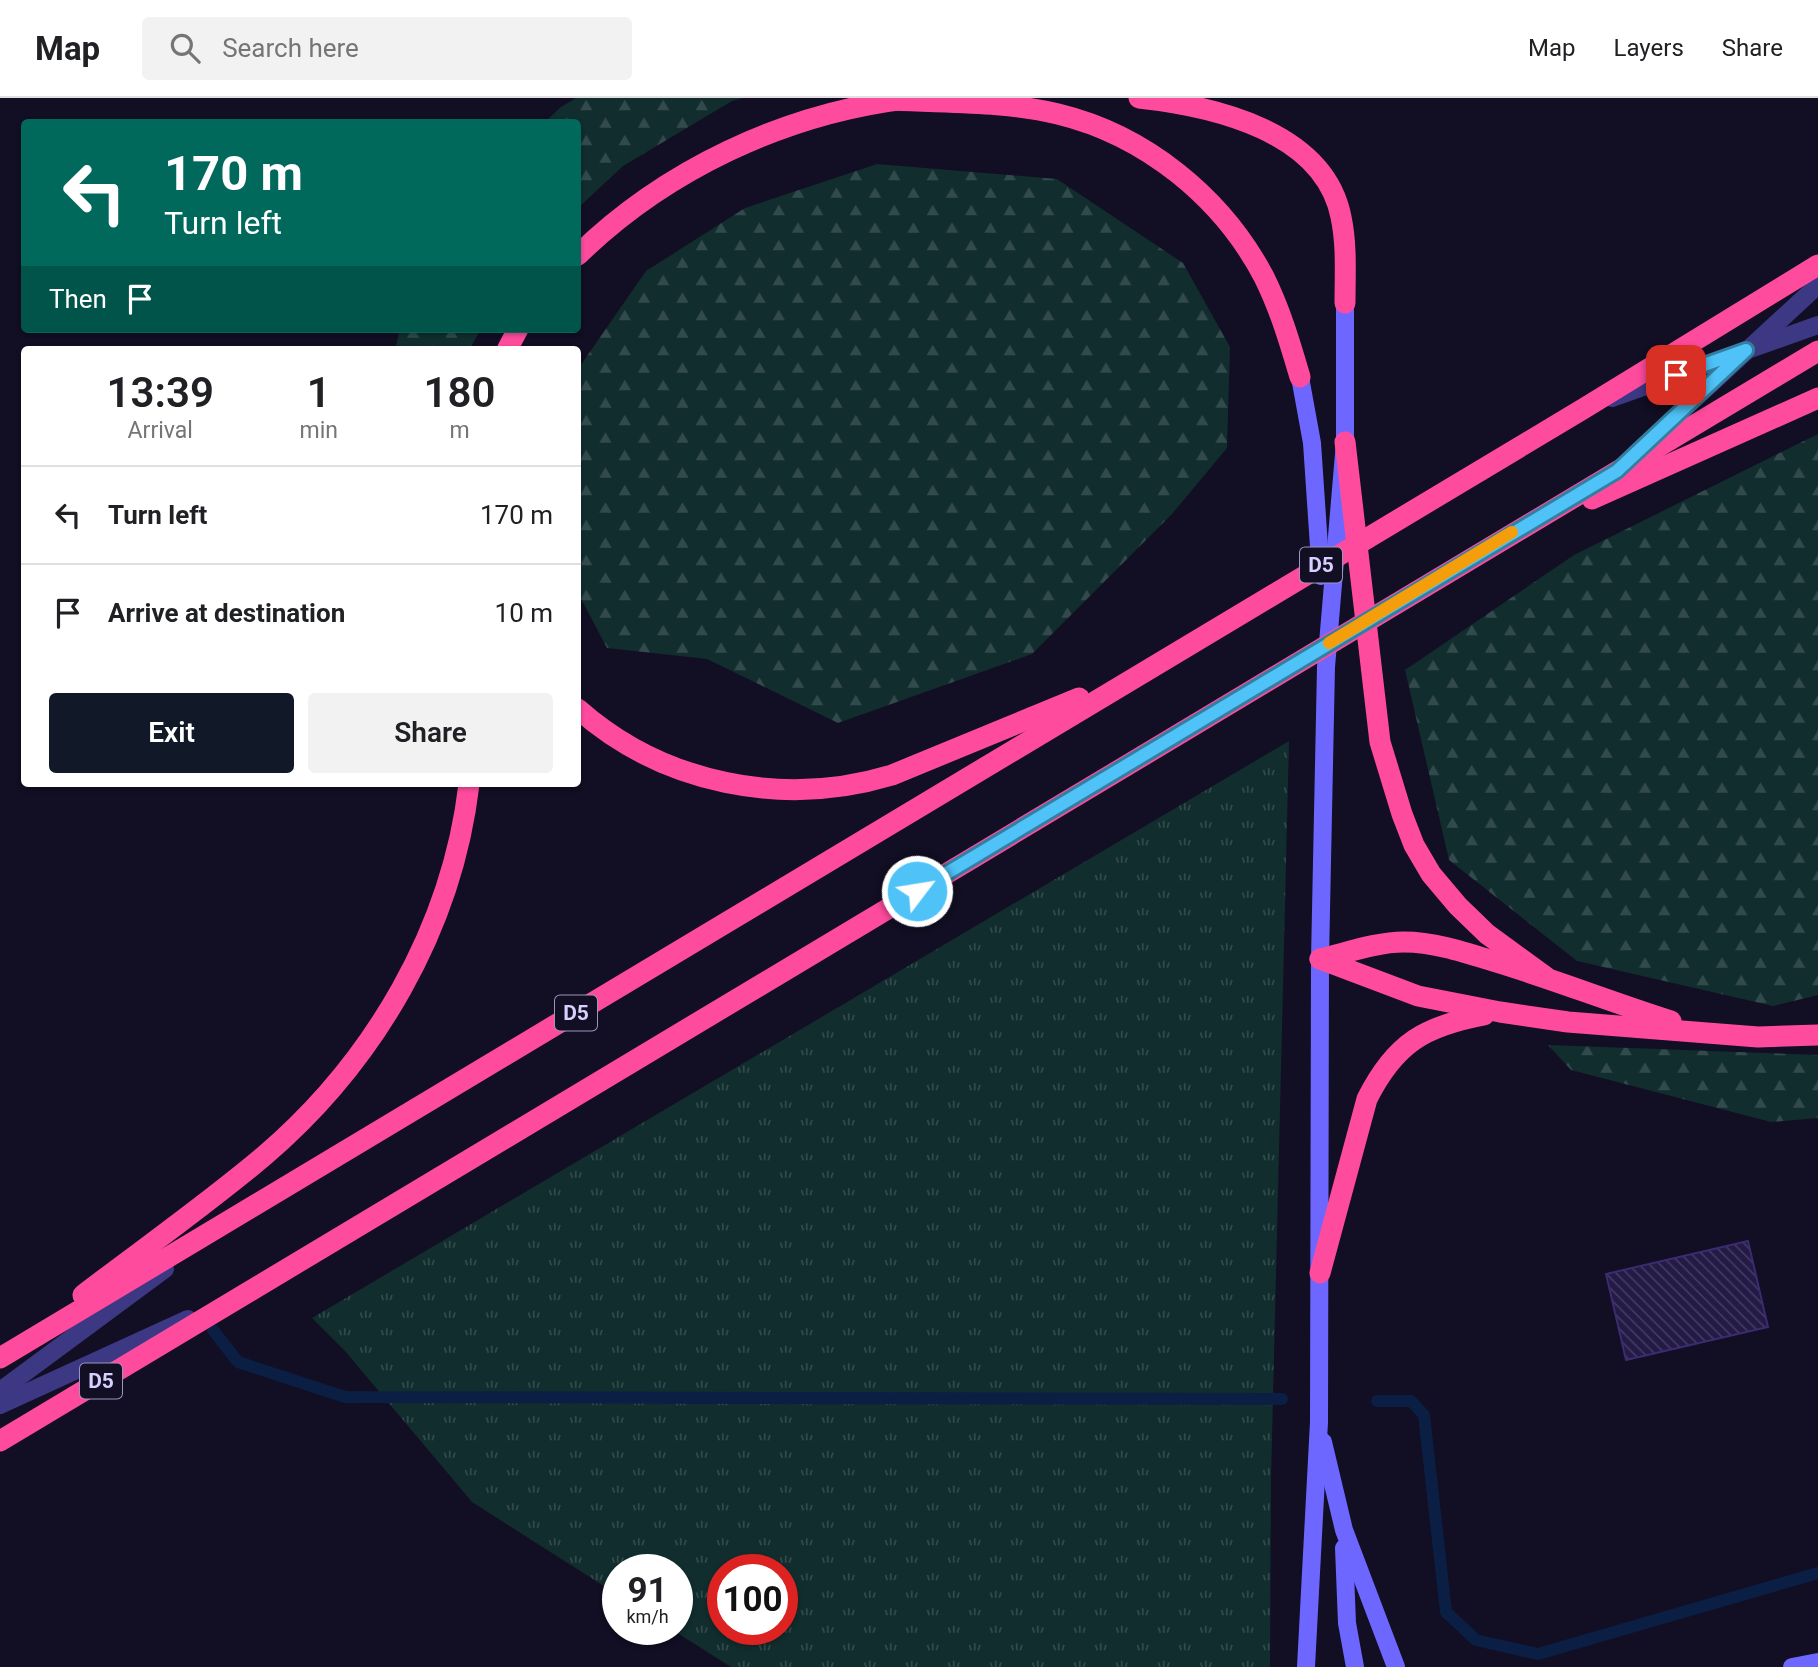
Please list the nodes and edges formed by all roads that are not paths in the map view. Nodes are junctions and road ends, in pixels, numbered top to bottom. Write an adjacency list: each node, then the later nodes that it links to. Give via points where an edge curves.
1 (1139, 98): 6 (highway, via 1260,127 1312,161 1334,195 1341,216)
2 (904, 99): 3 (highway, via 828,114 729,151 654,194); 10 (highway, via 1055,113 1104,128 1157,158 1205,197 1246,248 1278,308)
3 (581, 252)
4 (1818, 265): 12 (highway, D5)
5 (1818, 285): 8 (lane, D5)
6 (1345, 303): 13 (main road)
7 (1818, 325): 8 (lane, D5)
8 (1746, 350): 12 (lane, D5); 14 (lane, D5)
9 (1818, 351): 14 (highway, D5)
10 (1300, 377): 16 (main road, via 1316,485)
11 (1818, 398): 15 (highway)
12 (1583, 409): 17 (highway, D5)
13 (1345, 442): 16 (main road); 21 (highway, via 1373,699 1402,814 1431,874 1458,906 1487,934)
14 (1617, 471): 15 (highway, D5)
15 (1492, 544): 27 (highway, D5)
16 (1326, 667): 20 (main road)
17 (1146, 671): 18 (highway, via 892,775 813,789 749,786 681,771 649,758); 25 (highway, D5)
18 (581, 711)
19 (468, 787): 28 (highway, via 455,856 422,949 397,998 353,1063 265,1155)
20 (1320, 959): 21 (highway, via 1420,942); 22 (highway, via 1418,996); 26 (main road)
21 (1546, 977): 23 (highway)
22 (1500, 1012): 23 (highway); 26 (highway, via 1449,1021 1427,1031 1407,1044 1377,1079 1367,1099)
23 (1706, 1033): 24 (highway)
24 (1818, 1035)
25 (227, 1223): 28 (highway, D5); 29 (lane, D5)
26 (1320, 1273): 31 (main road)
27 (263, 1285): 30 (lane, D5); 32 (highway, D5)
28 (3, 1356)
29 (0, 1391)
30 (0, 1405)
31 (1319, 1422): 33 (main road); 35 (main road)
32 (0, 1441)
33 (1344, 1530): 36 (main road, via 1347,1623); 37 (main road)
34 (1818, 1662): 38 (main road)
35 (1306, 1667)
36 (1355, 1667)
37 (1396, 1667)
38 (1792, 1667)

